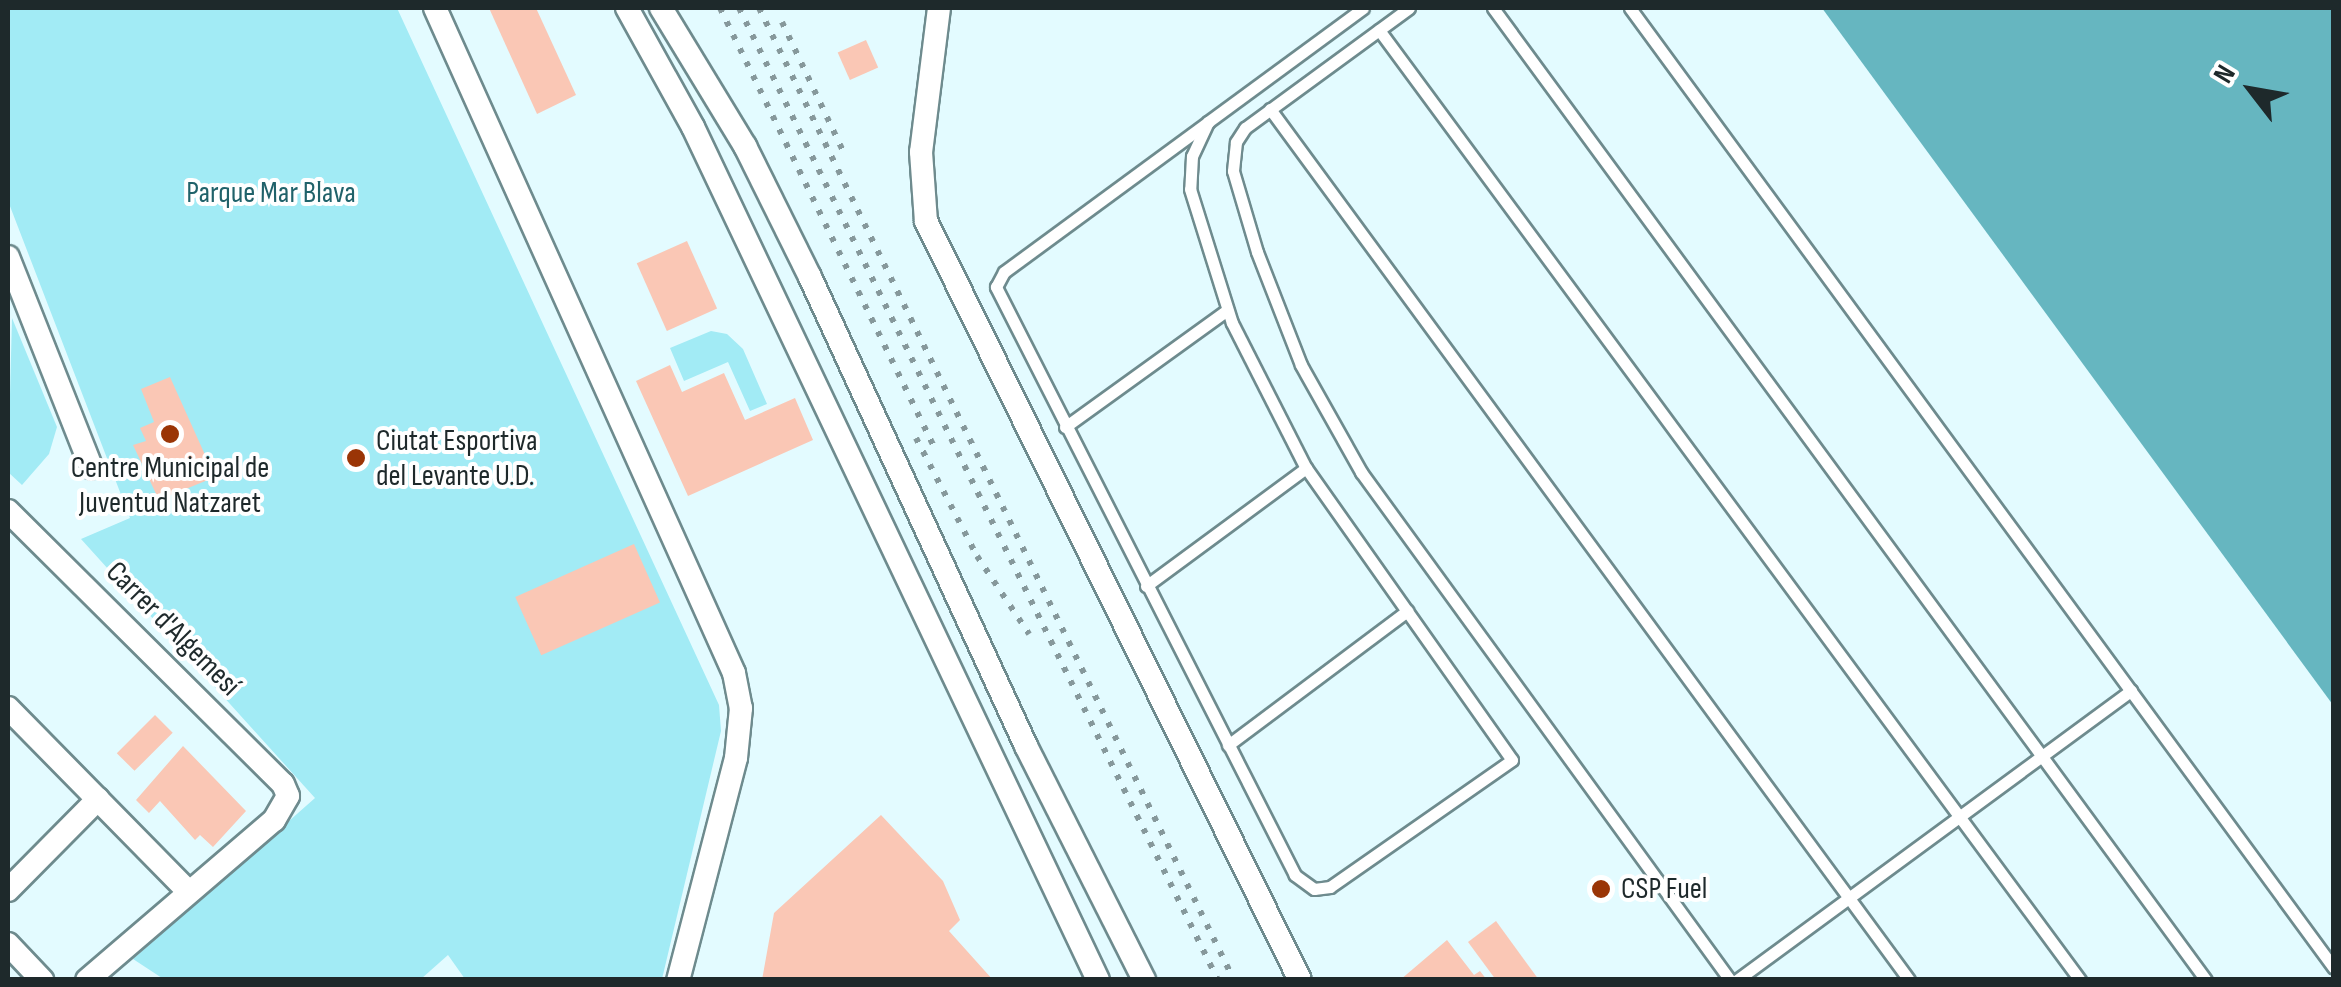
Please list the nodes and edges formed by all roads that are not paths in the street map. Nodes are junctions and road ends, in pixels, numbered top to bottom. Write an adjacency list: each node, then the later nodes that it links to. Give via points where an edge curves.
1 (436, 8): 33 (street, via 734,673 740,708 736,758)
2 (624, 8): 34 (street, via 650,46)
3 (660, 8): 35 (street, via 778,212 1026,746)
4 (939, 8): 36 (street, via 921,152 926,221)
5 (1363, 8): 11 (lane)
6 (1409, 8): 9 (lane)
7 (1494, 8): 23 (lane)
8 (1630, 8): 20 (lane)
9 (1379, 30): 10 (lane); 25 (lane)
10 (1270, 109): 28 (lane); 37 (lane, via 1236,142 1233,170 1270,291 1320,403 1384,505)
11 (1208, 122): 13 (lane, via 1192,156 1190,189); 14 (lane, via 999,278 996,295)
12 (8, 257): 15 (street)
13 (1227, 310): 14 (lane); 16 (lane)
14 (1064, 427): 18 (lane)
15 (91, 466)
16 (1306, 468): 18 (lane); 19 (lane)
17 (8, 510): 27 (street, Carrer d'Algemesí, via 284,784 288,796 274,820)
18 (1146, 586): 22 (lane)
19 (1407, 612): 22 (lane); 22 (lane, via 1512,760 1330,887 1314,889 1295,875)
20 (2131, 691): 23 (lane); 30 (lane)
21 (8, 708): 24 (street)
22 (1228, 745)
23 (2042, 756): 25 (lane); 40 (lane)
24 (98, 799): 26 (street); 27 (street)
25 (1960, 816): 28 (lane); 39 (lane)
26 (8, 890)
27 (189, 892): 32 (street)
28 (1848, 897): 37 (lane); 38 (lane)
29 (8, 944): 31 (street)
30 (2334, 968)
31 (42, 980)
32 (87, 980)
33 (678, 980)
34 (1098, 980)
35 (1144, 980)
36 (1300, 980)
37 (1733, 980)
38 (1909, 980)
39 (2080, 980)
40 (2206, 980)

